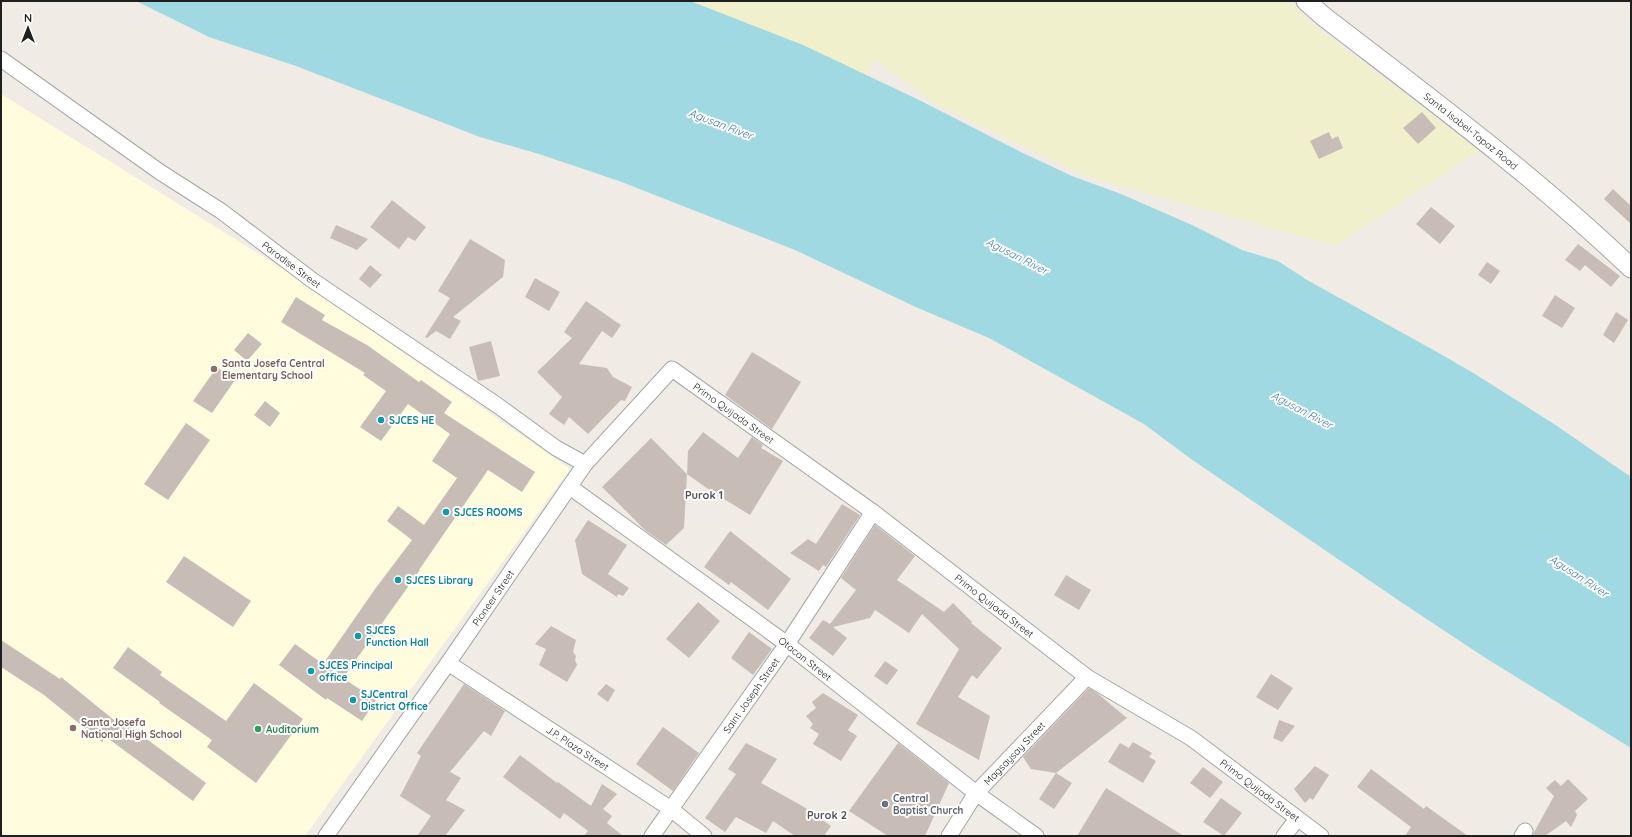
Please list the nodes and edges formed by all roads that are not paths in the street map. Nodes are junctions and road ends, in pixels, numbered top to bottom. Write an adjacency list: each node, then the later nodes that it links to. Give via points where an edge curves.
1 (1306, 1): 3 (street, Santa Isabel-Tapaz Road, via 1486,142 1589,228)
2 (1, 59): 5 (street, Paradise Street, via 160,172 220,211 312,280 556,448)
3 (1631, 268)
4 (672, 369): 5 (street, Pioneer Street); 7 (street, Primo Quijada Street)
5 (585, 464): 6 (street, Pioneer Street)
6 (570, 487): 8 (street, Otacan Street); 9 (street, Pioneer Street)
7 (873, 512): 8 (street, Saint Joseph Street); 10 (street, Primo Quijada Street)
8 (787, 644): 11 (street, Otacan Street); 12 (street, Saint Joseph Street)
9 (448, 663): 12 (street, J.P. Plaza Street); 14 (street, Pioneer Street)
10 (1087, 677): 11 (street, Magsaysay Street); 13 (street, Primo Quijada Street, via 1191,738)
11 (976, 793): 17 (street, Magsaysay Street); 18 (street, Otacan Street)
12 (671, 809): 15 (street, Saint Joseph Street); 16 (street, J.P. Plaza Street)
13 (1297, 819): 19 (street); 20 (street, Primo Quijada Street)
14 (326, 836)
15 (652, 836)
16 (704, 836)
17 (949, 836)
18 (1036, 836)
19 (1284, 836)
20 (1321, 836)

